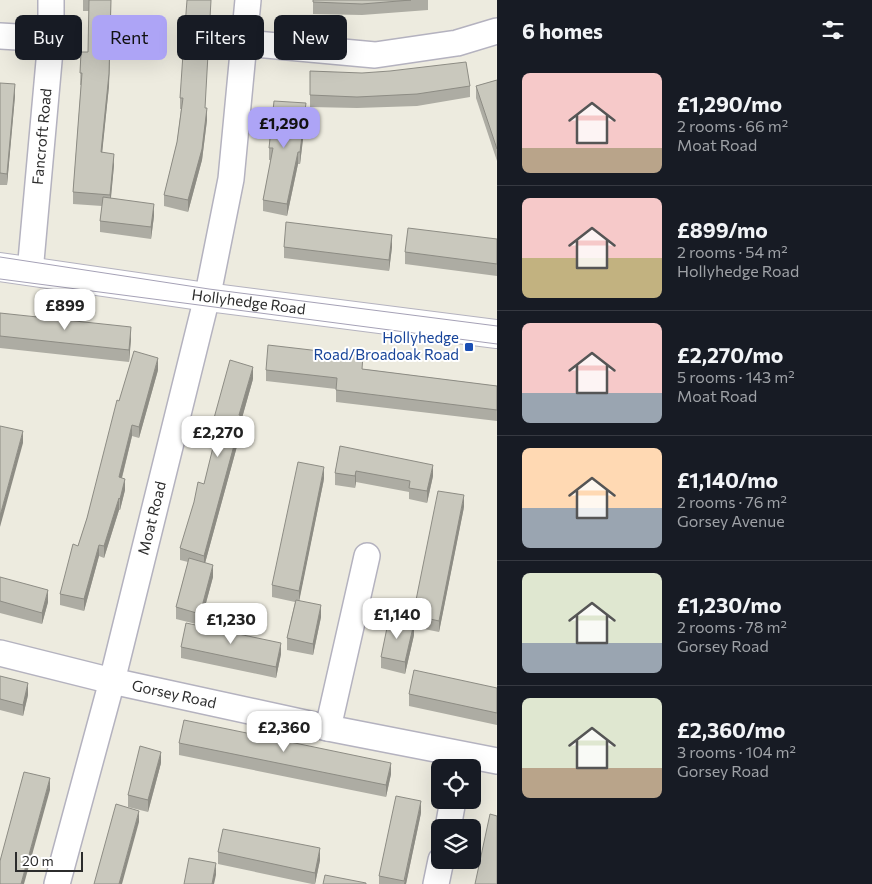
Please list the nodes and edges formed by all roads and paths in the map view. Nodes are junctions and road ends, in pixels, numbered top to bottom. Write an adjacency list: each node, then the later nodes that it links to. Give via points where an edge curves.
1 (50, 0): 3 (street, Fancroft Road)
2 (248, 0): 4 (street, Moat Road)
3 (50, 15)
4 (247, 15)
5 (497, 31): 8 (street, via 458,43 375,55)
6 (0, 36): 7 (street)
7 (15, 37)
8 (264, 45)
9 (49, 60): 12 (street, Fancroft Road)
10 (242, 60): 13 (street, Moat Road, via 231,179)
11 (0, 267): 12 (street, Hollyhedge Road)
12 (30, 272): 13 (street, Hollyhedge Road)
13 (206, 297): 14 (street, Hollyhedge Road); 17 (street, Moat Road)
14 (497, 334)
15 (367, 556): 18 (street)
16 (0, 653): 17 (street, Gorsey Road)
17 (112, 681): 18 (street, Gorsey Road); 23 (street, Moat Road)
18 (328, 728): 19 (street, Gorsey Road)
19 (457, 759)
20 (481, 761): 21 (street, Gorsey Road)
21 (497, 761)
22 (439, 869): 24 (street)
23 (57, 884)
24 (436, 884)

